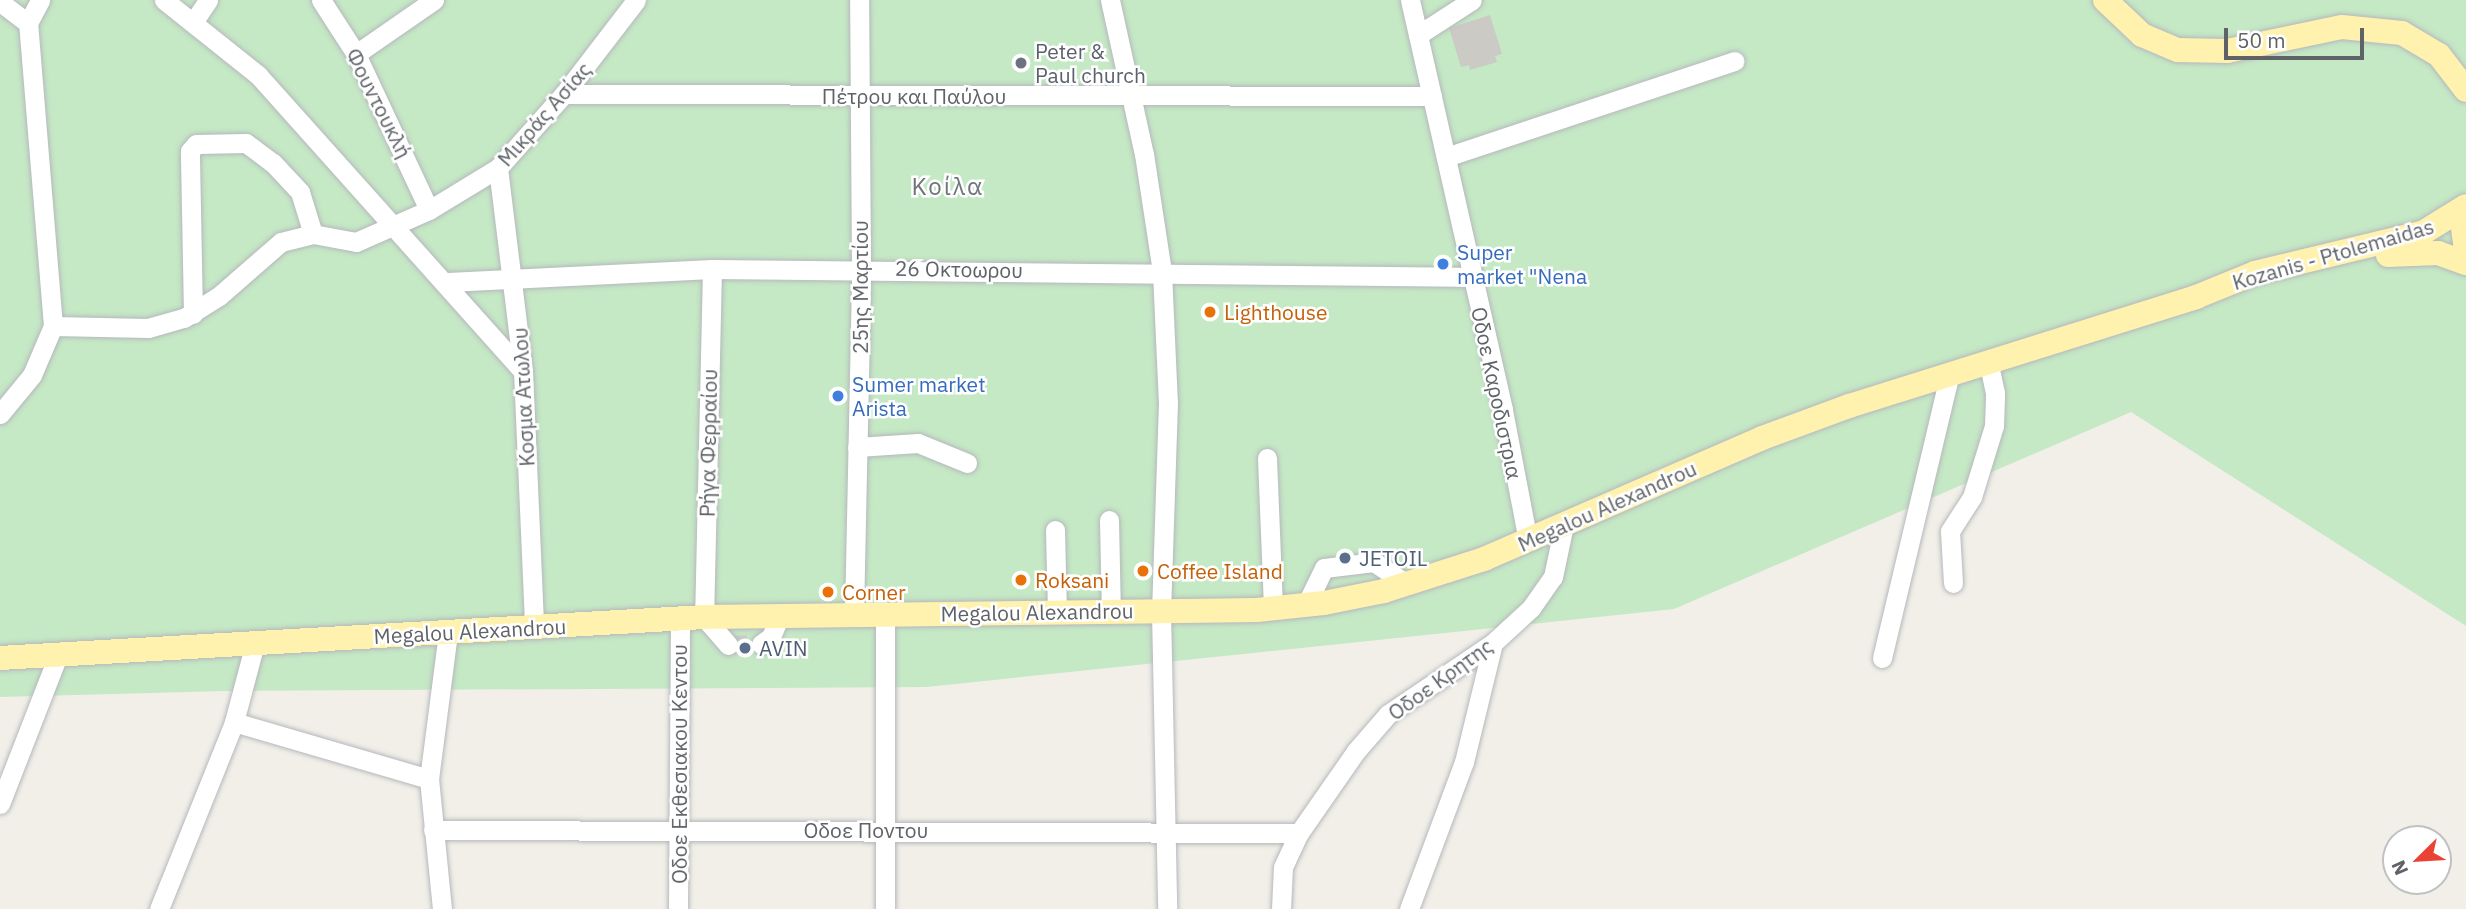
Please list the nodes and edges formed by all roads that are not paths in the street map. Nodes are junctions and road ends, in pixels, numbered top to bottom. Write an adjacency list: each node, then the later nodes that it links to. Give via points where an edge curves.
1 (40, 0): 14 (street)
2 (164, 0): 13 (street)
3 (208, 0): 13 (street)
4 (321, 0): 16 (street, Φουντουκλή)
5 (434, 0): 16 (street)
6 (636, 0): 19 (street, Μικράς Ασίας)
7 (859, 0): 20 (street, 25ης Μαρτίου)
8 (1110, 0): 21 (street)
9 (1410, 0): 15 (street, Oδοε Καροδιστρια)
10 (1472, 0): 15 (street)
11 (2105, 0): 18 (main road, via 2142,35 2178,50 2227,51 2342,27 2402,33 2439,55)
12 (0, 2): 14 (street)
13 (194, 22): 27 (street, via 258,75)
14 (28, 23): 39 (street)
15 (1418, 35): 22 (street, Oδοε Καροδιστρια)
16 (356, 54): 26 (street, Φουντουκλή)
17 (1734, 61): 23 (street)
18 (2466, 90)
19 (564, 94): 20 (street, Πέτρου και Παύλου); 24 (street, Μικράς Ασίας)
20 (859, 96): 21 (street, Πέτρου και Παύλου); 31 (street, 25ης Μαρτίου)
21 (1132, 96): 22 (street, Πέτρου και Παύλου); 33 (street)
22 (1432, 96): 23 (street, Oδοε Καροδιστρια)
23 (1446, 157): 34 (street, Oδοε Καροδιστρια)
24 (498, 168): 26 (street, Μικράς Ασίας); 35 (street, Κοσμα Ατωλου)
25 (2466, 207): 29 (main road); 37 (main road, Kozanis - Ptolemaidas, via 2424,232 2255,273)
26 (429, 210): 27 (street, Μικράς Ασίας)
27 (397, 228): 28 (street, Μικράς Ασίας, via 356,242); 36 (street)
28 (313, 234): 38 (street, via 276,245); 38 (street, via 300,192 273,163 246,143 196,144 190,151)
29 (2466, 248)
30 (2466, 263): 37 (main road, Kozanis - Ptolemaidas, via 2438,253 2401,253)
31 (861, 268): 32 (street, 26 Οκτοωρου); 33 (street, 26 Οκτοωρου); 44 (street, 25ης Μαρτίου)
32 (712, 269): 35 (street, 26 Οκτοωρου); 61 (street, Ρήγα Φερραίου)
33 (1162, 272): 34 (street, 26 Οκτοωρου); 55 (street, via 1168,402)
34 (1472, 277): 50 (street, Oδοε Καροδιστρια)
35 (514, 278): 36 (street, 26 Οκτοωρου); 41 (street, Κοσμα Ατωλου)
36 (448, 282): 41 (street)
37 (2196, 297): 40 (main road, Kozanis - Ptolemaidas)
38 (193, 314): 39 (street, via 148,328)
39 (53, 326): 43 (street, via 32,375)
40 (1988, 360): 42 (main road, Megalou Alexandrou); 51 (street, via 1995,393 1994,426 1972,497 1950,531)
41 (523, 370): 62 (street, Κοσμα Ατωλου)
42 (1950, 373): 48 (main road, Megalou Alexandrou, via 1762,438); 69 (street)
43 (0, 414)
44 (858, 447): 46 (street, via 918,443); 59 (street, 25ης Μαρτίου)
45 (1267, 457): 54 (street)
46 (967, 463)
47 (1110, 520): 57 (street)
48 (1564, 525): 50 (main road, Megalou Alexandrou); 66 (street, Oδοε Κρητης, via 1553,578 1531,608)
49 (1055, 530): 56 (street)
50 (1528, 541): 52 (main road, Megalou Alexandrou)
51 (1953, 583)
52 (1407, 584): 53 (main road, Megalou Alexandrou); 53 (street, via 1374,562 1324,568)
53 (1306, 605): 54 (main road, Megalou Alexandrou)
54 (1273, 608): 55 (main road, Megalou Alexandrou)
55 (1161, 611): 57 (main road, Megalou Alexandrou); 77 (street)
56 (1057, 612): 57 (main road, Megalou Alexandrou); 58 (main road, Megalou Alexandrou)
57 (1111, 612)
58 (885, 614): 59 (main road, Megalou Alexandrou); 75 (street)
59 (854, 615): 60 (main road, Megalou Alexandrou)
60 (779, 617): 61 (main road, Megalou Alexandrou); 65 (street, via 771,637)
61 (692, 618): 62 (main road, Megalou Alexandrou); 67 (street); 76 (street, Oδοε Εκθεσιακου Κεντου)
62 (534, 627): 63 (main road, Megalou Alexandrou)
63 (448, 632): 64 (main road, Megalou Alexandrou); 72 (street)
64 (255, 643): 68 (main road, Megalou Alexandrou); 71 (street)
65 (761, 643)
66 (1493, 643): 78 (street, Oδοε Κρητης, via 1388,714); 85 (street, via 1464,762)
67 (728, 645)
68 (58, 655): 70 (main road, Megalou Alexandrou); 73 (street)
69 (1882, 658)
70 (0, 659)
71 (234, 722): 72 (street); 79 (street)
72 (429, 779): 74 (street)
73 (0, 804)
74 (433, 830): 76 (street, Oδοε Ποντου); 80 (street)
75 (885, 830): 76 (street, Oδοε Ποντου); 77 (street, Oδοε Ποντου); 82 (street)
76 (679, 831): 81 (street, Oδοε Εκθεσιακου Κεντου)
77 (1167, 832): 78 (street, Oδοε Ποντου); 83 (street)
78 (1299, 833): 84 (street, Oδοε Κρητης, via 1283,867)
79 (159, 909)
80 (442, 909)
81 (678, 909)
82 (885, 909)
83 (1167, 909)
84 (1281, 909)
85 (1409, 909)

